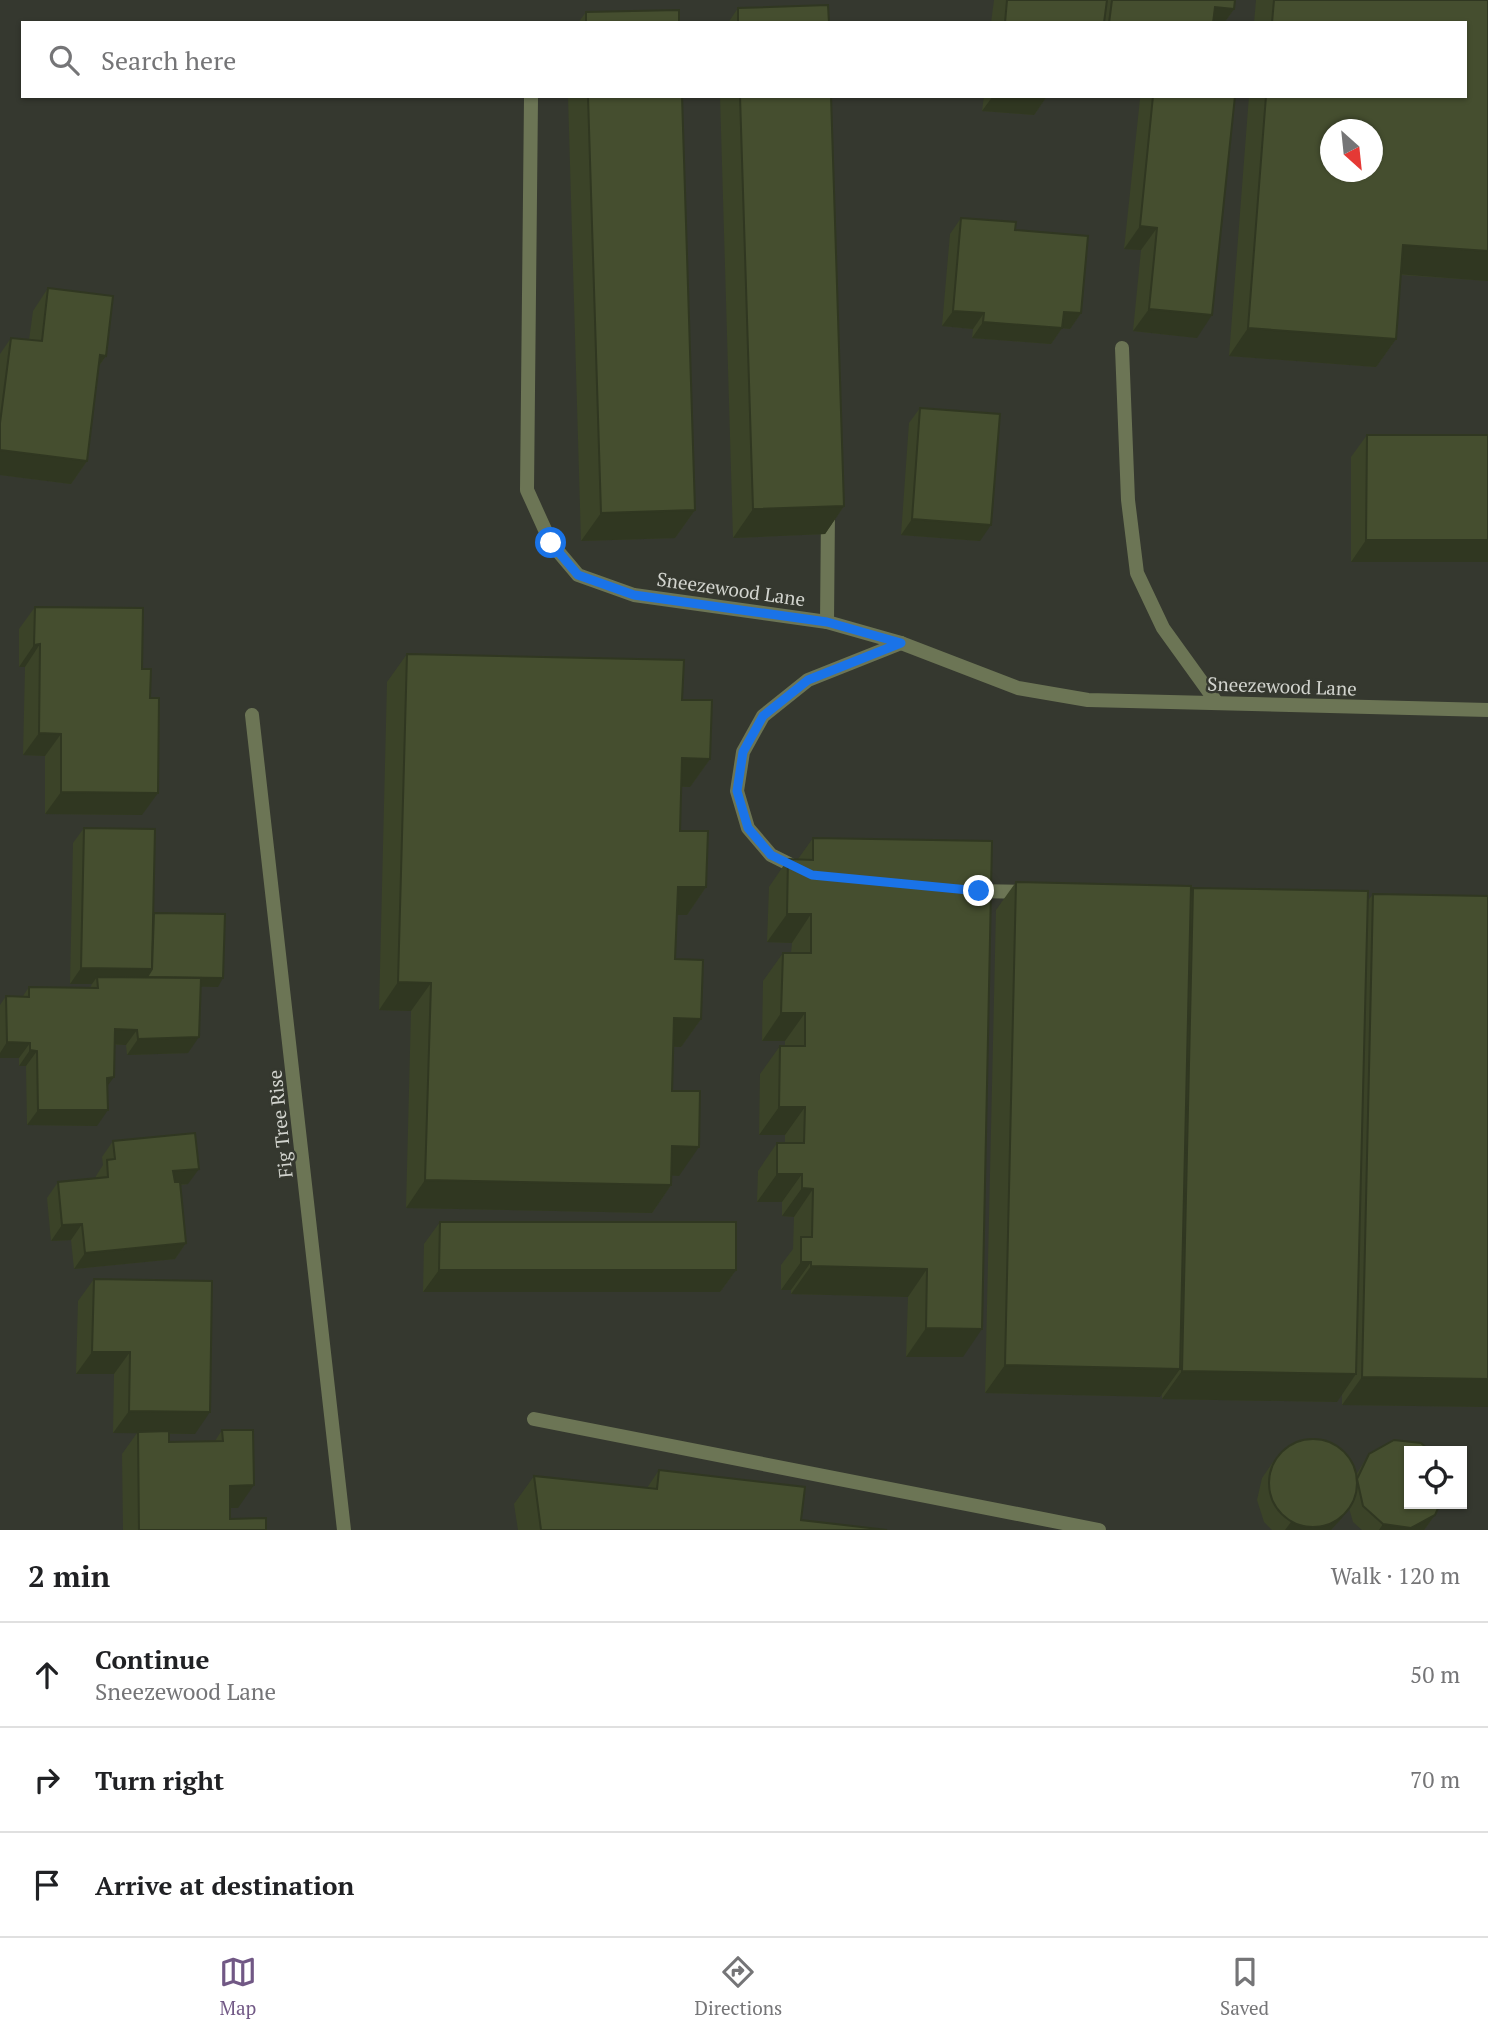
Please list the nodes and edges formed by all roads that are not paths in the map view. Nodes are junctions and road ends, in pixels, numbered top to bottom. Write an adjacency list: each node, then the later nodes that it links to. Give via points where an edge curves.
1 (531, 98): 4 (street, Sneezewood Lane, via 527,490 551,543 578,575 634,595)
2 (1122, 348): 6 (street, via 1128,500 1137,573 1163,628)
3 (828, 499): 4 (street)
4 (827, 622): 5 (street, Sneezewood Lane)
5 (901, 643): 6 (street, Sneezewood Lane, via 1018,688 1088,700); 9 (street, via 808,680 763,716 743,752 737,791 748,828 771,855)
6 (1217, 703): 7 (street, Sneezewood Lane)
7 (1488, 710)
8 (252, 715): 13 (street, Fig Tree Rise)
9 (812, 875)
10 (953, 889): 11 (street)
11 (1034, 892)
12 (534, 1419): 14 (street)
13 (344, 1530)
14 (1098, 1530)

